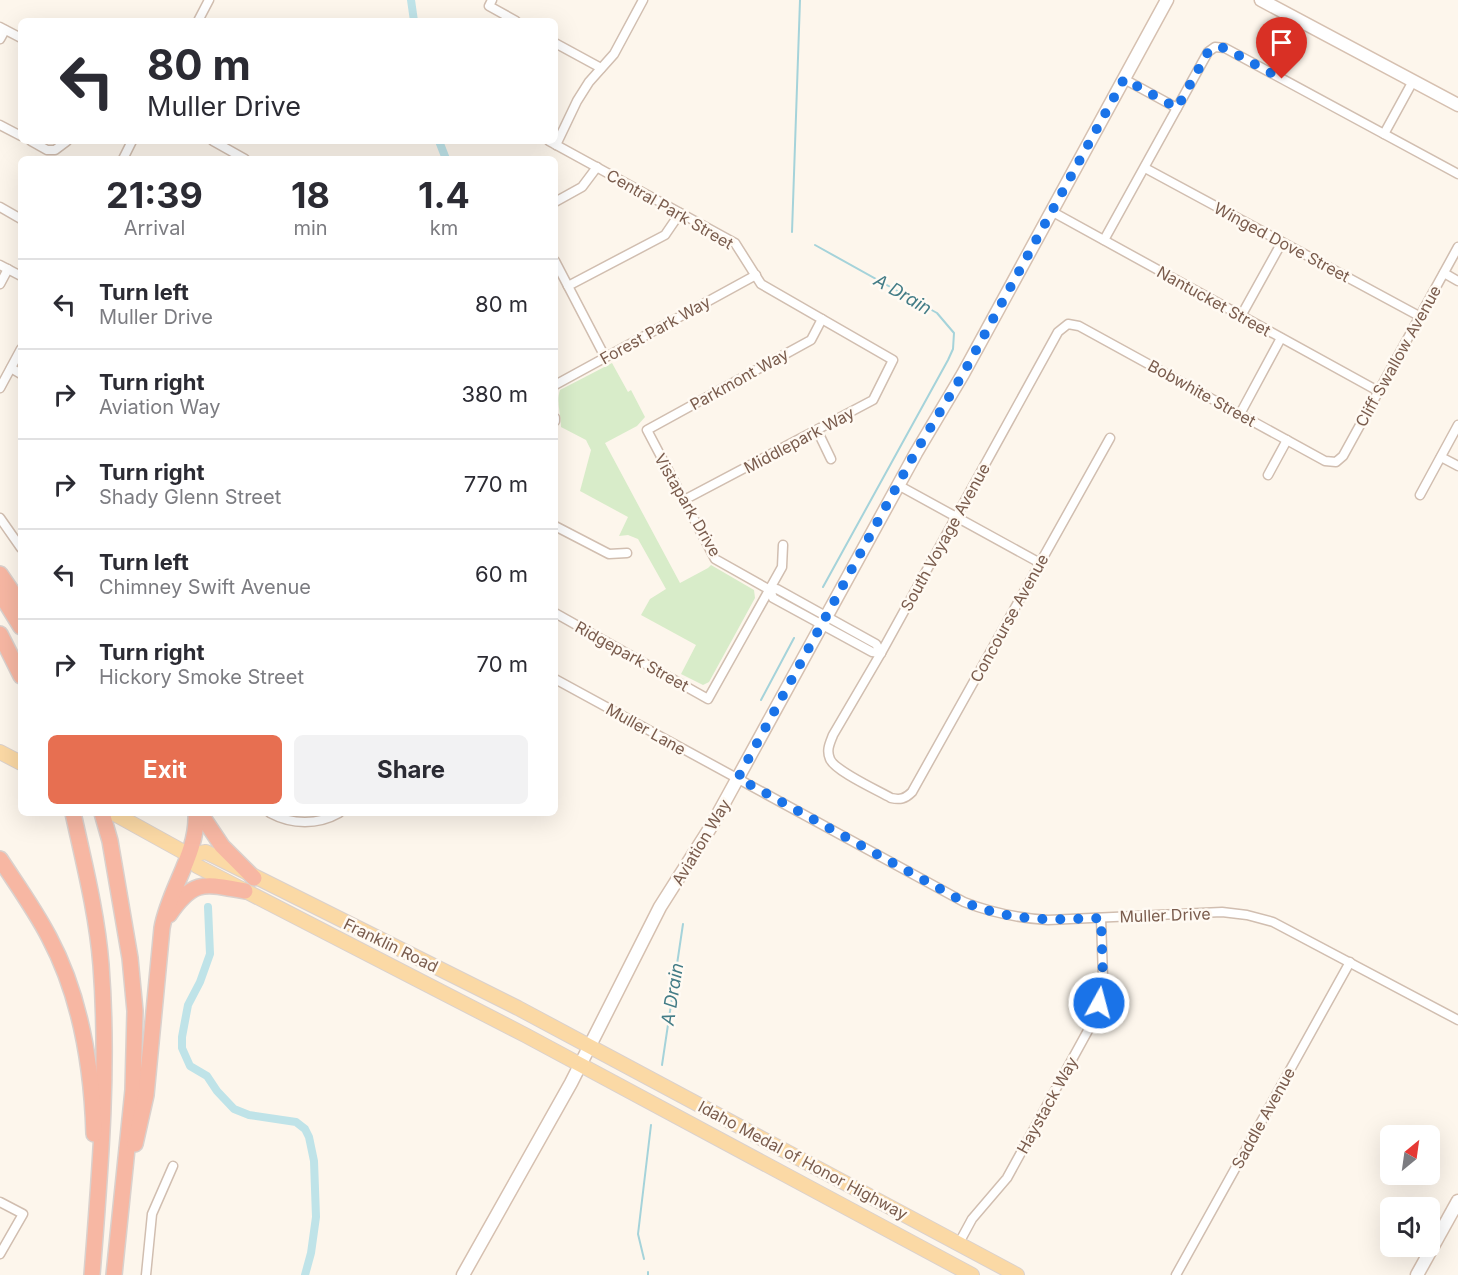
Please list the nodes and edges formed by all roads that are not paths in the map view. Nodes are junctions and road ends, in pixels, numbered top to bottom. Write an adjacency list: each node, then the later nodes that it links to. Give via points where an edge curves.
1 (209, 0): 6 (street)
2 (642, 0): 12 (street, via 614,54)
3 (1167, 0): 13 (street, Aviation Way)
4 (1261, 0): 14 (street)
5 (490, 3): 7 (street)
6 (200, 18)
7 (512, 18)
8 (3, 28): 9 (street); 10 (street)
9 (18, 36)
10 (0, 39)
11 (558, 45): 12 (street)
12 (601, 68): 19 (street)
13 (1124, 79): 16 (street); 31 (street, Aviation Way)
14 (1413, 81): 15 (street); 20 (street)
15 (1458, 105)
16 (1177, 108): 20 (street, via 1208,52 1215,47 1225,48); 27 (street)
17 (0, 124): 18 (street)
18 (18, 134)
19 (558, 134)
20 (1384, 134): 28 (street)
21 (36, 144): 22 (street, via 47,150)
22 (63, 144)
23 (218, 144): 25 (street)
24 (555, 144): 26 (street, Central Park Street)
25 (240, 156)
26 (597, 167): 29 (street, via 582,187); 32 (street, Central Park Street)
27 (1145, 168): 34 (street); 35 (street, Winged Dove Street)
28 (1458, 174)
29 (558, 200)
30 (0, 207): 33 (street)
31 (1051, 211): 34 (street, Nantucket Street); 69 (street, Aviation Way)
32 (680, 213): 41 (street, Central Park Street, via 735,243); 44 (street, via 665,235)
33 (18, 217)
34 (1104, 240): 45 (street, Nantucket Street)
35 (1282, 242): 45 (street); 46 (street, Winged Dove Street)
36 (1458, 247): 39 (street, Cliff Swallow Avenue)
37 (4, 267): 40 (street); 43 (street)
38 (558, 267): 44 (street)
39 (1444, 273): 42 (street); 46 (street, Cliff Swallow Avenue)
40 (18, 274)
41 (756, 276): 47 (street, Central Park Street, via 761,284); 51 (street, Forest Park Way)
42 (1458, 281)
43 (0, 284)
44 (568, 286): 51 (street)
45 (1241, 316): 49 (street, Nantucket Street)
46 (1419, 316): 57 (street, Cliff Swallow Avenue)
47 (822, 320): 52 (street, Central Park Street); 60 (street, Parkmont Way, via 811,340)
48 (1068, 324): 58 (street, Bobwhite Street, via 1079,326); 72 (street, South Voyage Avenue, via 1058,332)
49 (1281, 338): 57 (street, Nantucket Street); 58 (street)
50 (18, 355): 53 (street)
51 (605, 357): 55 (street, Forest Park Way)
52 (893, 360): 61 (street, Middlepark Way, via 873,400)
53 (11, 368): 54 (street); 56 (street)
54 (18, 372)
55 (558, 383)
56 (0, 388)
57 (1378, 391): 66 (street, Cliff Swallow Avenue)
58 (1240, 414): 63 (street, Bobwhite Street)
59 (1458, 425): 64 (street)
60 (647, 430): 71 (street, Vistapark Drive)
61 (817, 430): 65 (street); 71 (street, Middlepark Way)
62 (1110, 438): 78 (street, Concourse Avenue)
63 (1287, 440): 66 (street, Bobwhite Street, via 1324,461); 68 (street)
64 (1441, 457): 67 (street); 70 (street)
65 (831, 459)
66 (1336, 462)
67 (1458, 466)
68 (1268, 475)
69 (898, 485): 72 (street); 84 (street, Aviation Way)
70 (1420, 495)
71 (684, 500): 80 (street, Vistapark Drive, via 715,559)
72 (955, 516): 78 (street); 87 (street, South Voyage Avenue)
73 (0, 518): 75 (street)
74 (558, 528): 77 (street, via 609,554)
75 (18, 544)
76 (783, 545): 80 (street, via 782,567)
77 (627, 553)
78 (1040, 563): 91 (street, Concourse Avenue, via 907,797 891,798 834,765)
79 (0, 574): 82 (highway)
80 (770, 590): 83 (street, Ridgepark Street, via 708,699); 84 (street, Vistapark Drive, via 777,590)
81 (0, 593): 85 (highway)
82 (18, 601)
83 (558, 615)
84 (824, 620): 87 (street, Vistapark Drive, via 876,644); 93 (street, Aviation Way)
85 (18, 622)
86 (0, 634): 88 (highway)
87 (881, 653): 91 (street, South Voyage Avenue, via 833,735)
88 (18, 670)
89 (558, 681): 93 (street, Muller Lane)
90 (0, 752): 92 (main road)
91 (828, 754)
92 (18, 761)
93 (738, 778): 105 (street, Muller Drive, via 989,912 1048,920); 111 (street, Aviation Way, via 660,907)
94 (74, 816): 118 (highway, via 96,921 103,997 105,1084)
95 (103, 816): 119 (highway, via 130,958 135,1011 133,1090)
96 (118, 816): 101 (main road, Franklin Road)
97 (198, 816): 101 (highway)
98 (200, 816): 103 (highway, via 222,846)
99 (278, 816): 100 (street, via 294,822)
100 (334, 816)
101 (189, 855): 103 (main road, Franklin Road, via 206,852); 104 (main road, Franklin Road, via 197,866); 106 (highway, via 165,908)
102 (0, 859): 118 (highway, via 50,939 68,978 82,1027 93,1120)
103 (254, 878): 109 (main road, Franklin Road)
104 (245, 891): 106 (highway, via 208,884 194,888 184,895); 107 (main road, Franklin Road)
105 (1101, 918): 108 (street, Muller Drive, via 1222,912 1247,915 1273,922); 120 (street, Haystack Way, via 1103,978 1091,1025 1007,1178 972,1219)
106 (162, 928): 119 (highway, via 146,1095)
107 (362, 952): 109 (main road, via 371,943 433,973); 112 (main road, Franklin Road)
108 (1350, 962): 110 (street, Muller Drive); 128 (street, Saddle Avenue)
109 (462, 980): 111 (main road, Franklin Road)
110 (1458, 1020)
111 (590, 1046): 112 (street, Aviation Way); 117 (main road, Idaho Medal of Honor Highway)
112 (580, 1065): 114 (main road, Idaho Medal of Honor Highway); 125 (street, Aviation Way)
113 (172, 1166): 124 (street, via 152,1214)
114 (773, 1168): 117 (main road, via 829,1190 886,1221 896,1219); 126 (main road, Idaho Medal of Honor Highway)
115 (1458, 1201): 129 (street)
116 (0, 1202): 121 (street, via 23,1214)
117 (900, 1212): 120 (main road, Idaho Medal of Honor Highway)
118 (96, 1224): 122 (highway)
119 (118, 1226): 123 (highway)
120 (958, 1243): 127 (main road, Idaho Medal of Honor Highway)
121 (0, 1254)
122 (92, 1275)
123 (114, 1275)
124 (146, 1275)
125 (463, 1275)
126 (972, 1275)
127 (1017, 1275)
128 (1176, 1275)
129 (1418, 1275)

